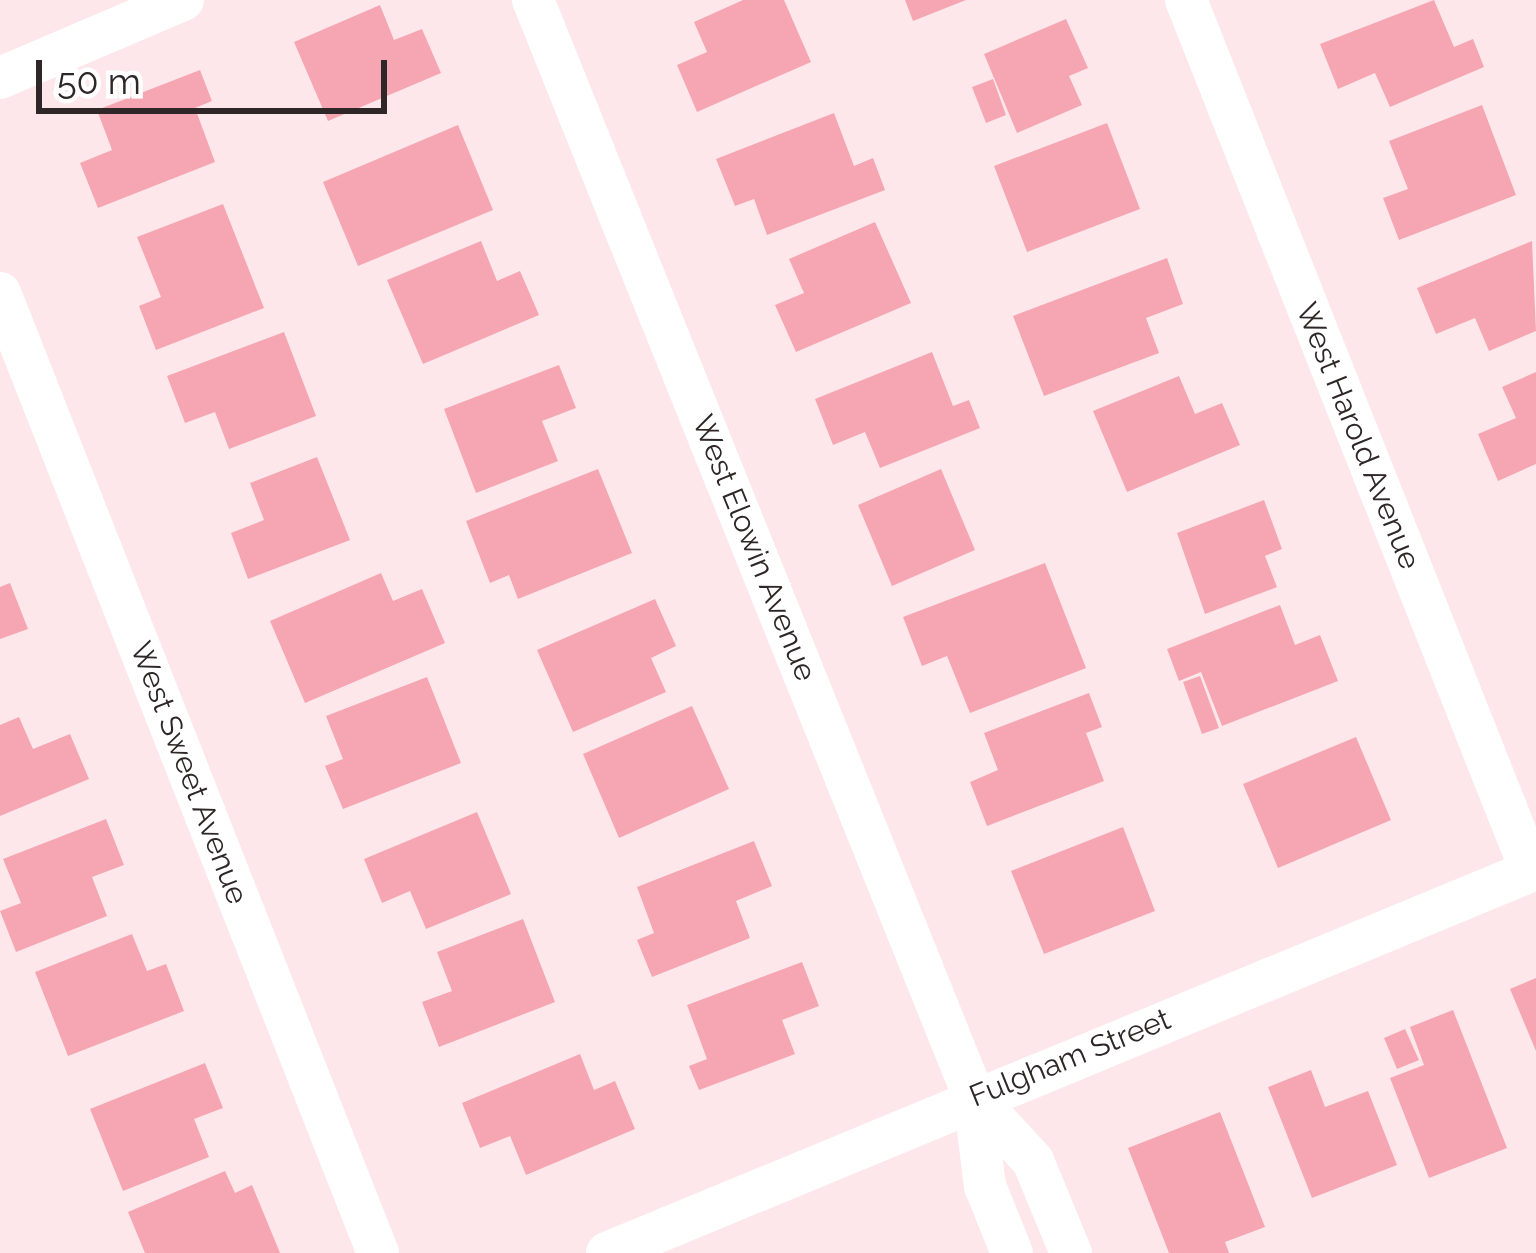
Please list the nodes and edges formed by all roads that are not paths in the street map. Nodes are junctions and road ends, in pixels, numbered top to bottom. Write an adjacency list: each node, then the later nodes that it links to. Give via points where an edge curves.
1 (183, 0): 4 (street)
2 (533, 0): 7 (street, West Elowin Avenue)
3 (1186, 0): 6 (street, West Harold Avenue)
4 (0, 78)
5 (0, 293): 8 (street, West Sweet Avenue)
6 (1533, 870): 7 (street, Fulgham Street)
7 (974, 1097): 9 (street, Fulgham Street); 10 (street, West Elowin Avenue, via 985,1186); 11 (street, West Elowin Avenue, via 1033,1161)
8 (378, 1253)
9 (607, 1253)
10 (1012, 1253)
11 (1071, 1253)

